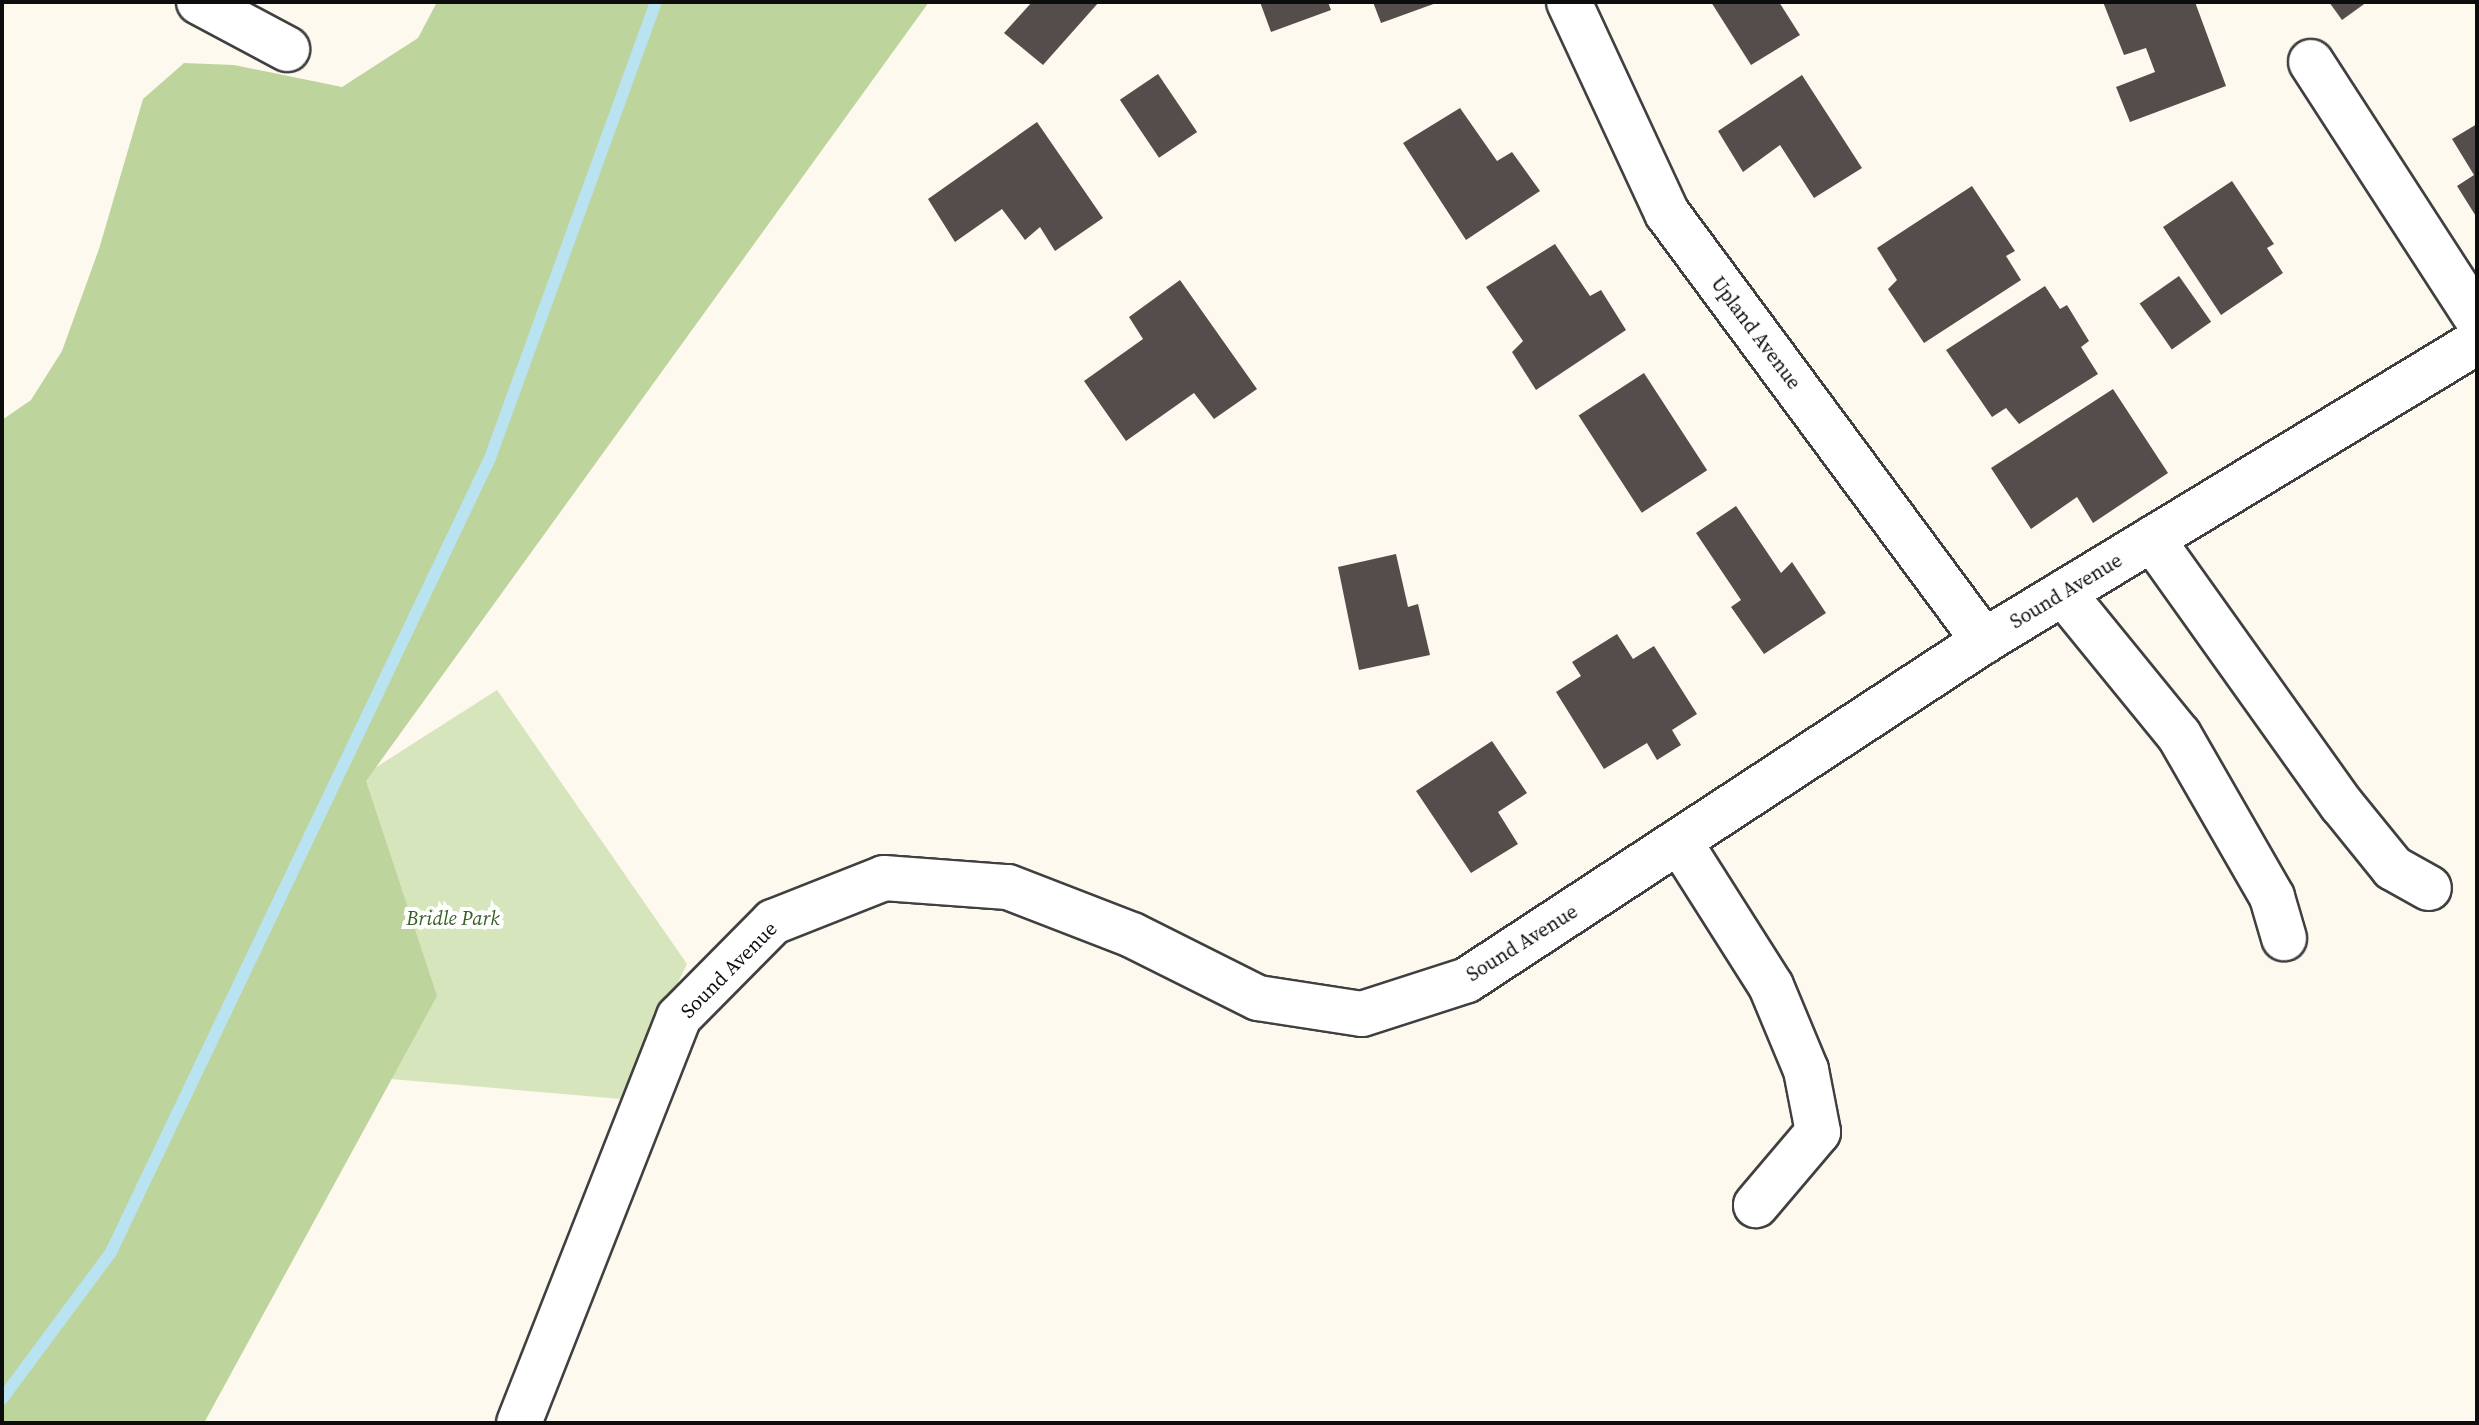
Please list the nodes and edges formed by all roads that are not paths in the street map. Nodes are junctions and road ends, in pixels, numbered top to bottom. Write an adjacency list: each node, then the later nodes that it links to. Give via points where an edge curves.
1 (199, 2): 3 (street)
2 (1569, 2): 9 (street, Upland Avenue, via 1667,213)
3 (287, 49)
4 (2311, 62): 5 (street)
5 (2477, 319)
6 (2477, 342): 7 (street, Sound Avenue)
7 (2152, 539): 8 (street, Sound Avenue); 11 (street, via 2342,805 2393,868)
8 (2063, 593): 9 (street, Sound Avenue); 12 (street, via 2179,735 2272,897)
9 (1984, 641): 10 (street, Sound Avenue)
10 (1679, 841): 13 (street, via 1771,986 1806,1070 1818,1132); 14 (street, Sound Avenue, via 1467,980 1362,1014 1258,998 1132,935 1008,887 884,878 773,922 679,1017)
11 (2429, 888)
12 (2284, 938)
13 (1756, 1205)
14 (519, 1423)

